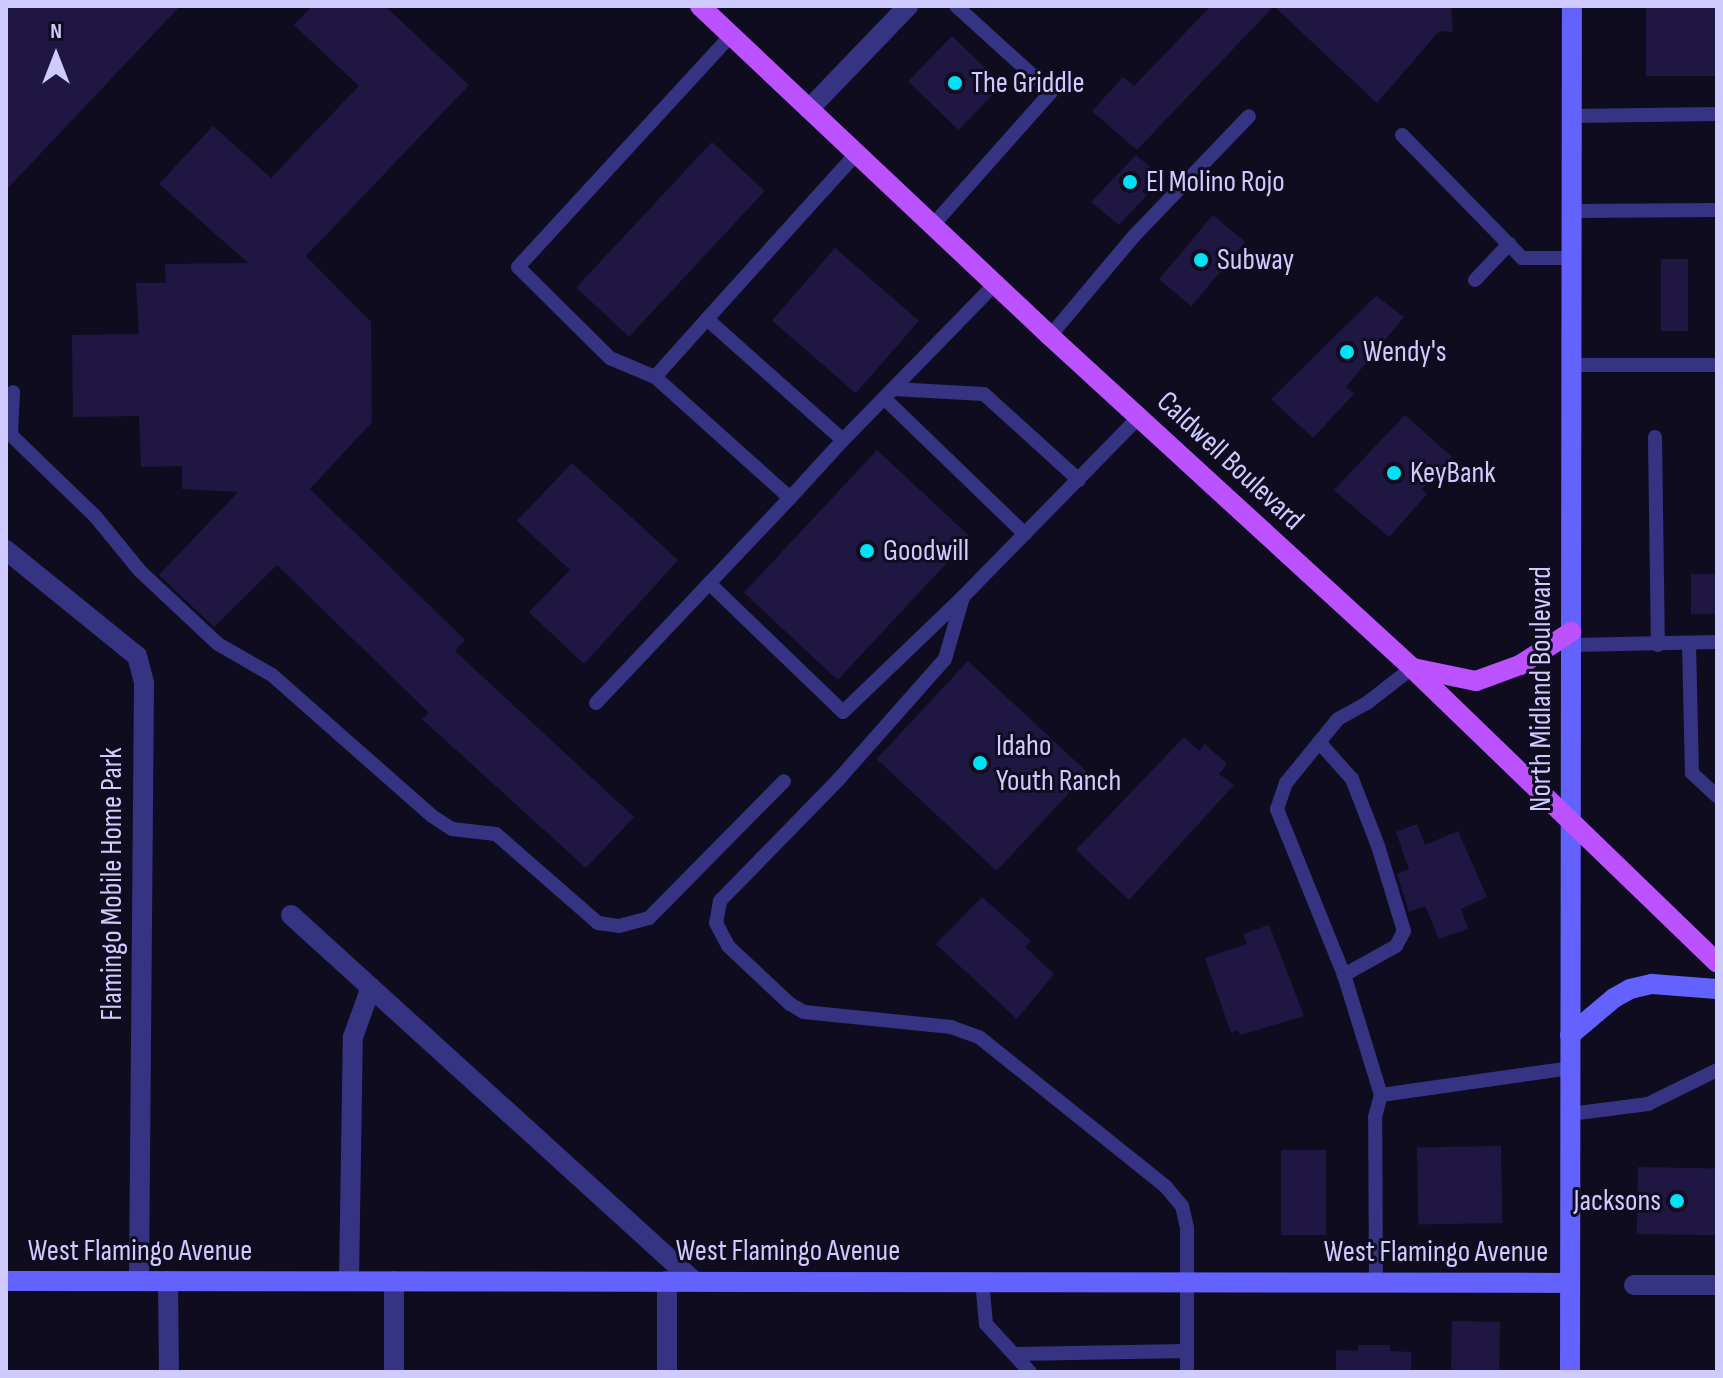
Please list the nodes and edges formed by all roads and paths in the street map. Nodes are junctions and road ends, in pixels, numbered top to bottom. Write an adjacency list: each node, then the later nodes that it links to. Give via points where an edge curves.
1 (908, 6): 6 (street)
2 (956, 6): 14 (lane, via 1051,92)
3 (1572, 6): 9 (street, North Midland Boulevard)
4 (701, 7): 5 (main road, Caldwell Boulevard)
5 (731, 35): 6 (main road, Caldwell Boulevard); 23 (lane, via 518,267 610,358)
6 (809, 109): 11 (main road, Caldwell Boulevard)
7 (1717, 114): 9 (lane)
8 (1249, 116): 20 (lane, via 1134,236)
9 (1572, 116): 13 (street, North Midland Boulevard)
10 (1402, 135): 15 (lane)
11 (856, 154): 14 (main road, Caldwell Boulevard); 19 (lane)
12 (1717, 210): 13 (lane)
13 (1572, 211): 16 (street, North Midland Boulevard)
14 (933, 225): 18 (main road, Caldwell Boulevard)
15 (1509, 244): 16 (lane, via 1522,258); 17 (lane)
16 (1573, 258): 21 (street, North Midland Boulevard)
17 (1475, 280)
18 (995, 284): 20 (main road, Caldwell Boulevard); 25 (lane)
19 (707, 319): 23 (lane); 28 (lane)
20 (1050, 336): 26 (main road, Caldwell Boulevard)
21 (1572, 365): 22 (lane); 35 (street, North Midland Boulevard)
22 (1717, 365)
23 (655, 377): 30 (lane)
24 (13, 392): 42 (lane, via 11,435 95,516 140,571 218,644 272,675 432,816 452,829 496,834 598,923 619,926 649,918)
25 (889, 394): 28 (lane); 29 (lane, via 984,394); 31 (lane)
26 (1139, 417): 29 (lane); 39 (main road, Caldwell Boulevard)
27 (1655, 437): 38 (lane)
28 (843, 440): 30 (lane)
29 (1079, 480): 31 (lane)
30 (790, 498): 33 (lane)
31 (1025, 534): 34 (lane)
32 (6, 550): 56 (street, Flamingo Mobile Home Park, via 137,656 144,683)
33 (709, 583): 34 (lane, via 843,712); 40 (lane)
34 (963, 597): 63 (lane, via 945,659 839,779 720,901 716,923 728,946 804,1012 951,1027 998,1050 1166,1187 1182,1206)
35 (1571, 638): 38 (lane); 39 (main road, via 1476,681); 44 (street, North Midland Boulevard)
36 (1717, 642): 37 (lane)
37 (1689, 643): 38 (lane); 43 (lane, via 1692,773)
38 (1658, 645)
39 (1412, 668): 41 (lane, via 1338,719); 44 (main road, Caldwell Boulevard)
40 (596, 703)
41 (1319, 742): 47 (lane, via 1286,783 1277,809); 47 (lane, via 1352,779 1404,931 1396,946)
42 (784, 781)
43 (1717, 796)
44 (1570, 822): 46 (main road, Caldwell Boulevard); 50 (street, North Midland Boulevard)
45 (291, 915): 48 (street)
46 (1717, 963)
47 (1344, 975): 53 (lane)
48 (371, 987): 58 (street, via 353,1037); 61 (street)
49 (1717, 989): 50 (street, via 1652,984 1630,989)
50 (1570, 1035): 51 (street, North Midland Boulevard)
51 (1570, 1068): 53 (lane); 54 (street, North Midland Boulevard)
52 (1717, 1070): 54 (lane, via 1648,1104)
53 (1381, 1095): 64 (lane, via 1375,1117)
54 (1570, 1114): 65 (street, North Midland Boulevard)
55 (6, 1281): 56 (street, West Flamingo Avenue)
56 (139, 1281): 57 (street, West Flamingo Avenue)
57 (168, 1281): 58 (street, West Flamingo Avenue); 70 (street)
58 (349, 1281): 59 (street, West Flamingo Avenue)
59 (394, 1281): 60 (street, West Flamingo Avenue); 71 (street)
60 (667, 1281): 61 (street, West Flamingo Avenue); 72 (street)
61 (694, 1281): 62 (street, West Flamingo Avenue)
62 (982, 1281): 63 (street, West Flamingo Avenue); 69 (lane, via 986,1324)
63 (1187, 1281): 64 (street, West Flamingo Avenue); 68 (lane)
64 (1376, 1281): 65 (street, West Flamingo Avenue)
65 (1570, 1283): 75 (street, North Midland Boulevard)
66 (1634, 1285): 67 (street)
67 (1717, 1285)
68 (1187, 1351): 69 (lane); 74 (lane)
69 (1014, 1354): 73 (lane)
70 (169, 1372)
71 (394, 1372)
72 (667, 1372)
73 (1030, 1372)
74 (1187, 1372)
75 (1570, 1372)

